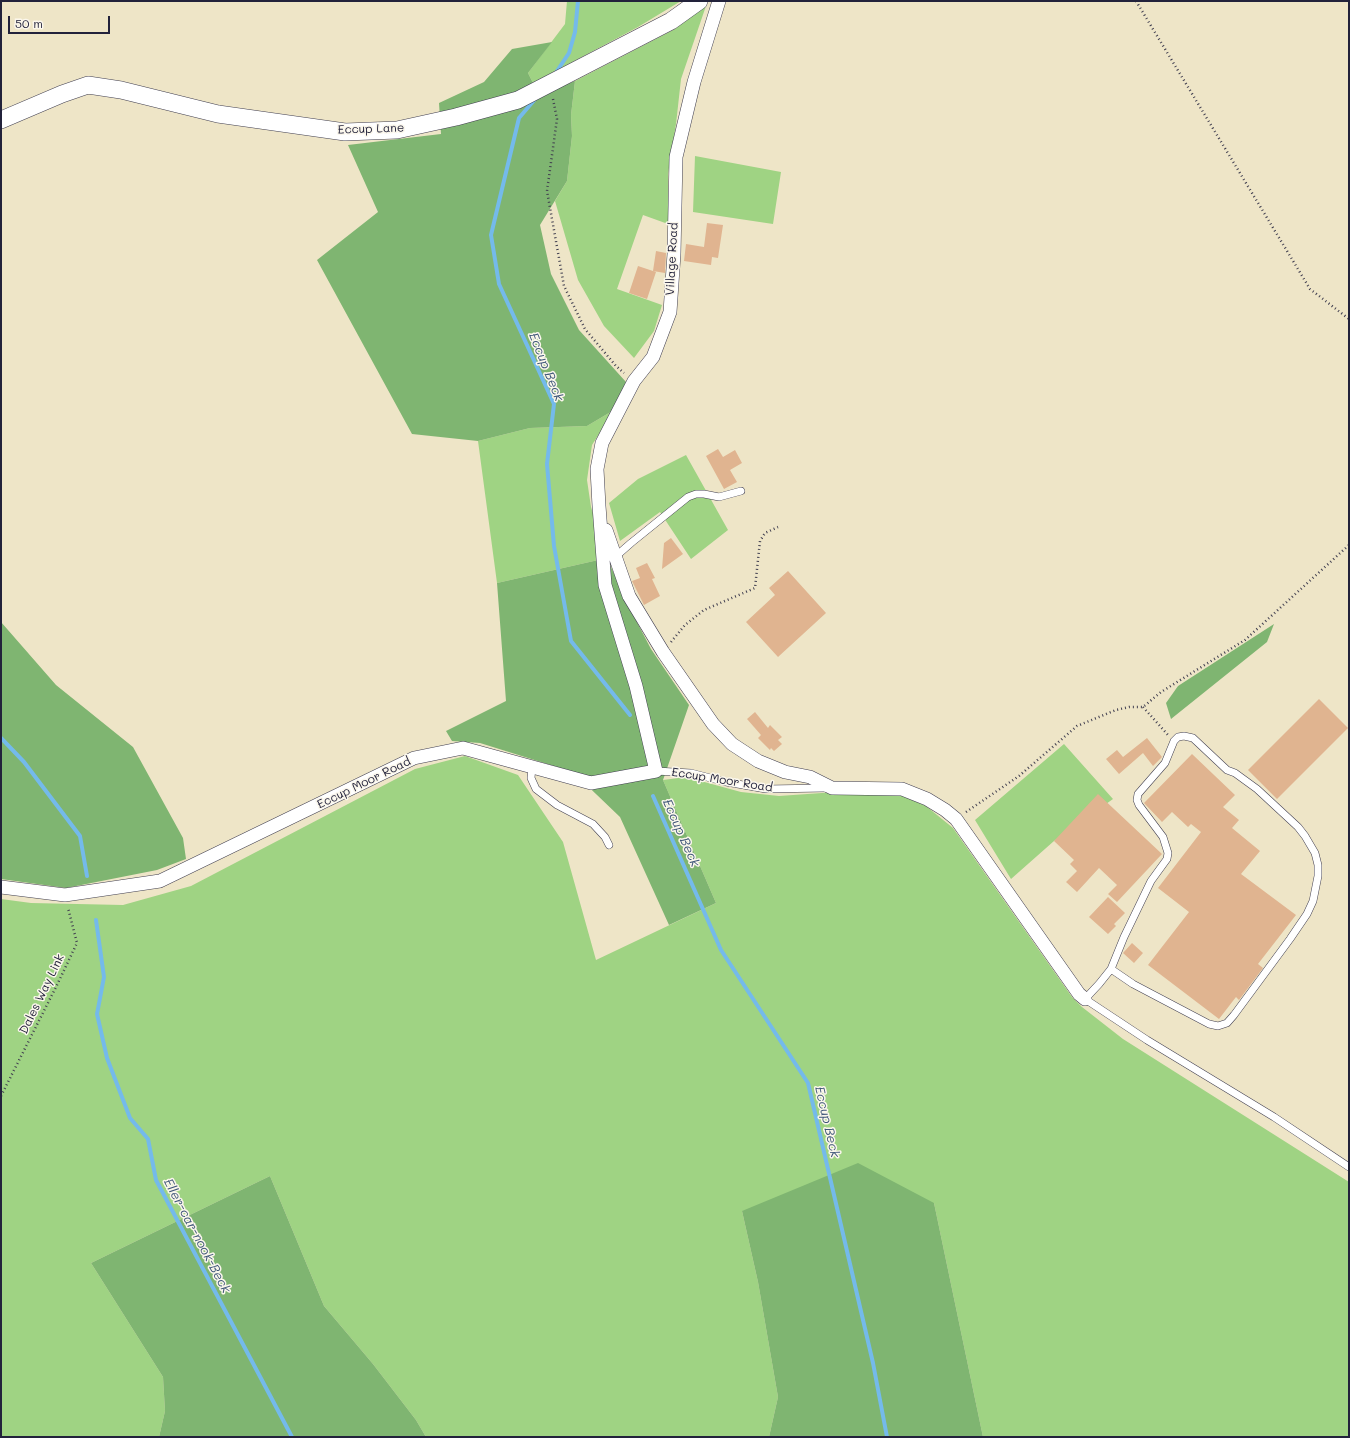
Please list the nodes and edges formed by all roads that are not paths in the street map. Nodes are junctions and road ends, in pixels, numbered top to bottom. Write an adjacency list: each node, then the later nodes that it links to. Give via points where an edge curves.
1 (699, 1): 3 (street, Eccup Lane, via 671,21 518,100 456,118 396,130 345,132 218,114 121,90 88,85)
2 (719, 1): 5 (street, Village Road, via 694,82 676,157 670,312 653,357 634,381 602,443 597,469)
3 (1, 120)
4 (741, 491): 6 (lane, via 719,497 696,494 688,497)
5 (599, 506): 6 (street); 8 (street, via 605,585 636,686)
6 (615, 557): 9 (street, via 629,596 663,652 713,724 732,744 758,761 786,772 810,777)
7 (532, 767): 8 (street, Eccup Moor Road, via 591,783); 10 (lane, via 531,778 536,789 557,805 593,824); 11 (street, Eccup Moor Road, via 463,748 414,758 160,881 65,895)
8 (656, 771): 9 (lane, Eccup Moor Road, via 691,773 766,789)
9 (832, 788): 13 (street, via 902,789 927,799 956,819)
10 (609, 845)
11 (1, 887)
12 (1111, 969): 12 (lane, via 1151,881 1167,860 1168,853 1163,837 1139,806 1138,794 1165,763 1174,741 1184,736 1193,738 1227,770 1257,789 1305,836 1318,864 1313,901 1298,927 1227,1023 1218,1026 1209,1024); 13 (lane)
13 (1084, 999): 14 (lane, via 1274,1117)
14 (1349, 1167)

